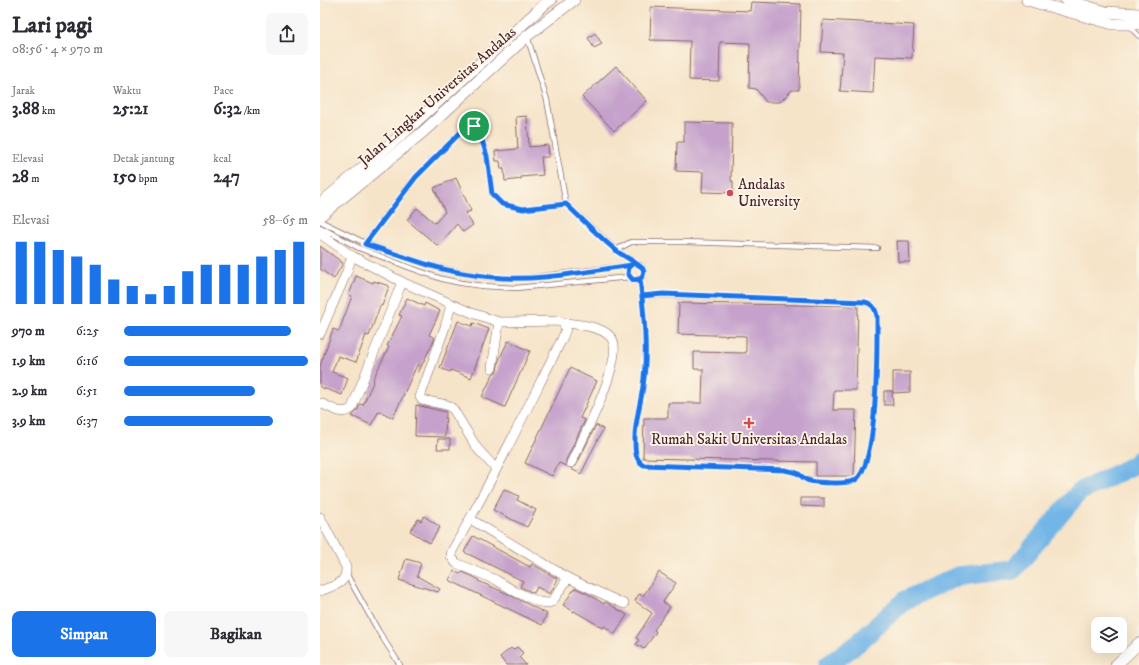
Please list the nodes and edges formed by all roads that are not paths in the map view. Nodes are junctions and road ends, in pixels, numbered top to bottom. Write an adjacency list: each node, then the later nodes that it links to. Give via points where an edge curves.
1 (551, 0): 11 (street, Jalan Lingkar Universitas Andalas)
2 (574, 0): 9 (street, Jalan Lingkar Universitas Andalas)
3 (1026, 0): 5 (street)
4 (1066, 0): 5 (street)
5 (1083, 11): 6 (street); 7 (street, via 1113,24)
6 (1139, 14)
7 (1126, 24): 8 (street); 10 (lane)
8 (1139, 24)
9 (527, 36): 12 (street, Jalan Lingkar Universitas Andalas); 14 (lane, via 547,100)
10 (1139, 36)
11 (473, 69): 12 (street); 13 (street, Jalan Lingkar Universitas Andalas, via 407,130)
12 (482, 78): 15 (street, Jalan Lingkar Universitas Andalas, via 424,131)
13 (320, 204)
14 (566, 204): 19 (lane, via 523,209 502,204 492,194 487,156 478,128 470,126 416,177); 21 (lane)
15 (320, 216)
16 (320, 222): 19 (lane)
17 (320, 227): 24 (lane, via 359,248 408,268 461,283 516,288)
18 (320, 234): 22 (street)
19 (365, 244): 23 (lane, via 432,266 493,278 549,276)
20 (877, 248): 21 (lane, via 631,242)
21 (616, 250): 23 (lane)
22 (352, 256): 26 (street); 31 (street)
23 (634, 264): 24 (lane, via 628,271); 25 (lane, via 642,266 644,270)
24 (630, 278): 25 (lane)
25 (640, 279): 27 (lane)
26 (402, 282): 28 (street); 33 (street, via 352,408 344,413)
27 (642, 296): 27 (lane, via 663,294 871,304 877,316 874,419 863,472 854,481 812,482 785,470 644,465 639,462 636,457 635,440 644,385)
28 (451, 305): 29 (street); 35 (street, via 420,397 422,400 452,408 477,448)
29 (498, 322): 30 (street); 32 (street)
30 (563, 322): 34 (street, via 586,325 608,335 613,342 614,354 602,397); 35 (street, via 566,329 562,339)
31 (320, 334)
32 (492, 368)
33 (320, 403)
34 (572, 463)
35 (496, 469): 37 (street)
36 (320, 517): 38 (street, via 346,567)
37 (470, 519): 39 (street); 39 (street, via 452,551 451,556 456,563 548,604 557,597)
38 (347, 575): 40 (street, via 344,580); 43 (lane)
39 (568, 578): 41 (street)
40 (320, 591)
41 (624, 604)
42 (1139, 642): 44 (street)
43 (400, 665)
44 (1116, 665)

